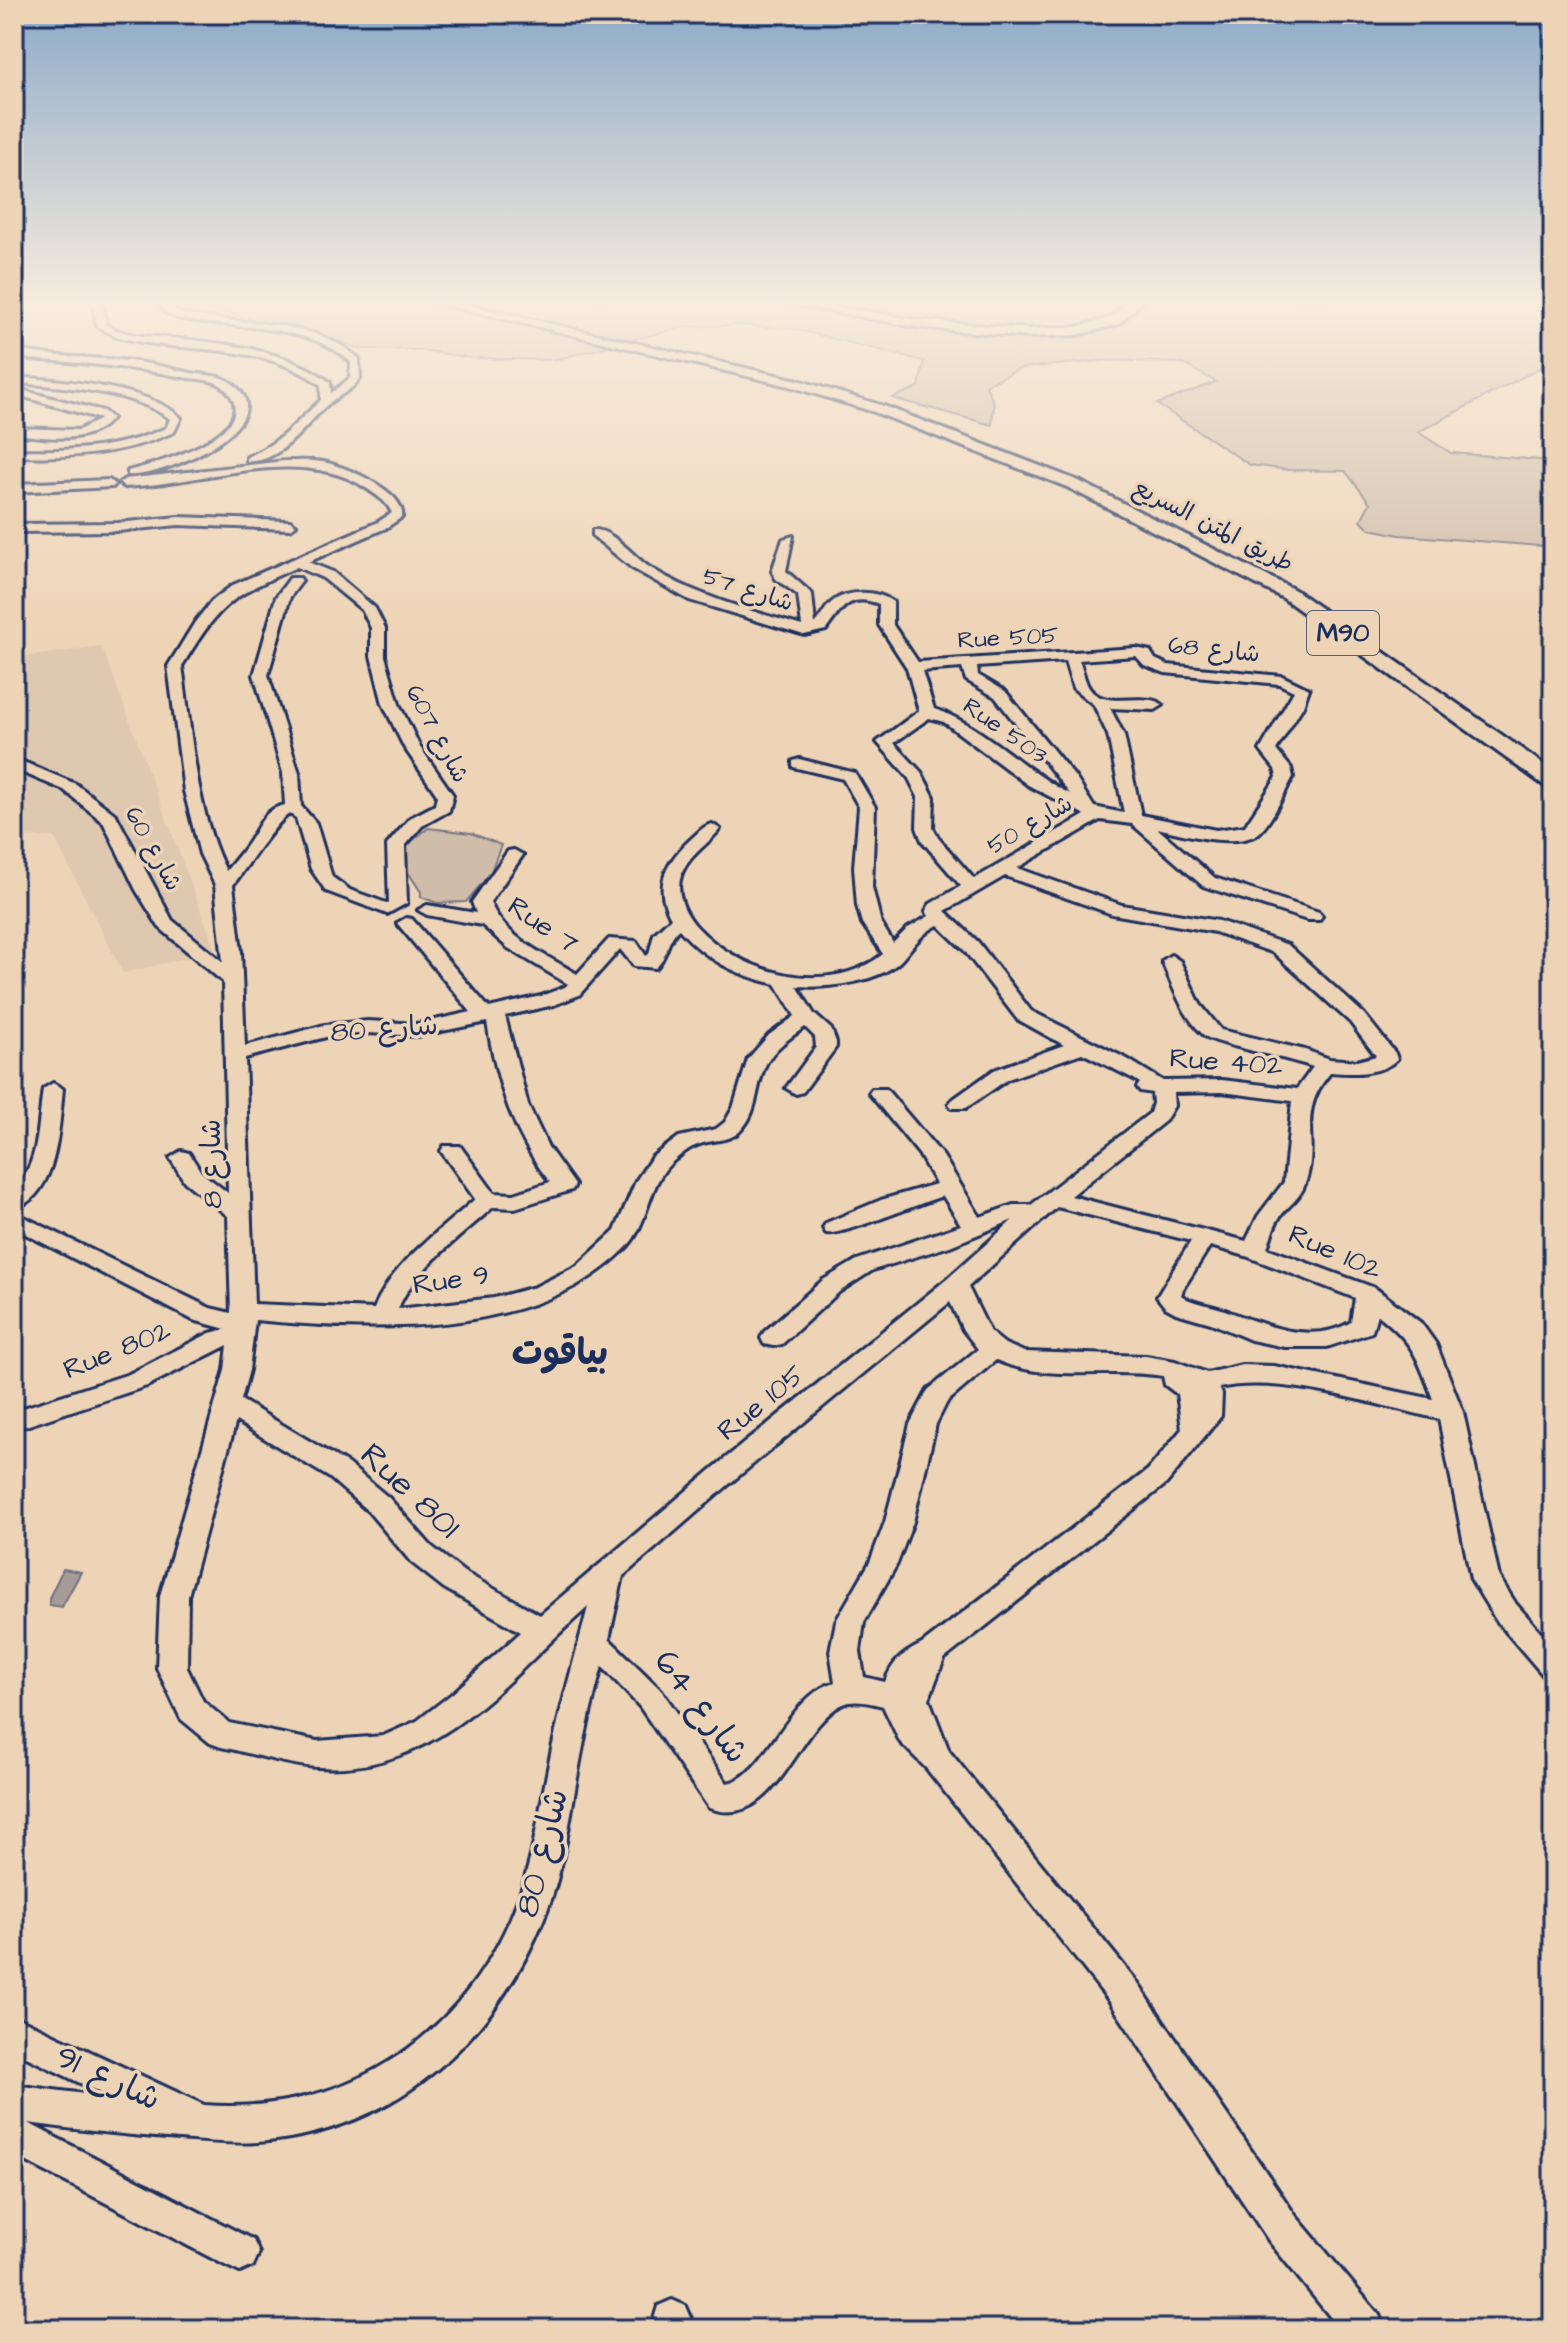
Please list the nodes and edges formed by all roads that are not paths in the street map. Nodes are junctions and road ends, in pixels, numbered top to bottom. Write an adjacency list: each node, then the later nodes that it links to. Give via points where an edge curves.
1 (93, 411): 7 (street, via 107,422 71,434)
2 (168, 411): 8 (street, via 175,424 127,447)
3 (241, 411): 10 (street, via 222,437 203,450)
4 (311, 411): 9 (street, via 281,445)
5 (879, 411): 14 (highway, طريق المتن السريع / M90, via 1023,463)
6 (901, 411): 11 (highway, طريق المتن السريع)
7 (14, 431)
8 (14, 453)
9 (208, 475): 10 (street, شارع 8); 20 (street, شارع 8, via 283,462 309,463 349,474 397,508 394,518)
10 (133, 478): 12 (street)
11 (1100, 480)
12 (14, 488)
13 (1149, 500): 14 (highway)
14 (1120, 507): 32 (highway, طريق المتن السريع / M90, via 1289,594)
15 (290, 525): 16 (street, via 178,521)
16 (14, 528)
17 (597, 533): 22 (street, شارع 57, via 672,587)
18 (789, 539): 22 (street, via 779,571 805,594)
19 (1258, 556): 30 (highway, طريق المتن السريع / M90)
20 (295, 571): 21 (street); 21 (street, شارع 607, via 321,571); 33 (street, via 261,675 291,773); 40 (street, شارع 8, via 266,574 217,604 175,666 192,791 209,854)
21 (335, 583): 42 (street, شارع 607, via 376,620 378,656 391,704 445,795 443,807 416,822 396,845)
22 (810, 630): 25 (street, شارع 57, via 821,627 834,606 877,598 888,606 889,633)
23 (1071, 658): 24 (street, Rue 505); 26 (street, Rue 505, via 1080,688); 37 (street, شارع 68, via 1141,653 1165,669 1254,676 1302,689 1295,710 1268,750 1283,768 1281,787 1250,831)
24 (969, 664): 25 (street, Rue 505); 34 (street, via 971,677 1000,694)
25 (914, 667): 28 (street)
26 (1100, 703): 27 (street); 35 (street, Rue 505, via 1116,735)
27 (1155, 705)
28 (927, 712): 34 (street, Rue 503, via 949,719 1034,782); 41 (street, via 885,742 915,775 926,797 925,828 931,841)
29 (14, 763): 51 (street, شارع 60, via 70,787 110,819 165,923)
30 (1553, 763)
31 (799, 764): 49 (street, via 849,776 863,796 865,914 874,934)
32 (1553, 781)
33 (293, 808): 40 (street, via 270,819); 42 (street, via 305,817 331,886)
34 (1093, 814): 35 (street, شارع 50); 39 (street, شارع 50)
35 (1135, 818): 37 (street, شارع 50); 45 (street, via 1209,882)
36 (712, 829): 47 (street, via 684,856 672,877 671,898)
37 (1216, 835)
38 (514, 855): 44 (street)
39 (1003, 869): 41 (street, شارع 50); 59 (street, via 1118,910 1219,927 1281,949 1357,1018 1387,1059 1353,1067)
40 (224, 885): 51 (street, شارع 8)
41 (971, 887): 46 (street, شارع 50, via 939,904 935,911)
42 (392, 906): 43 (street, Rue 7, via 414,902); 48 (street, via 384,914 387,919)
43 (427, 910): 44 (street, Rue 7); 48 (street)
44 (484, 911): 54 (street, Rue 7, via 515,944)
45 (1313, 916)
46 (941, 917): 49 (street, via 914,930); 57 (street, via 1025,1015)
47 (681, 920): 52 (street, via 721,959); 54 (street, شارع 80, via 667,927 658,955 649,964 641,962 629,945 616,943)
48 (406, 923): 56 (street)
49 (895, 956): 53 (street, via 868,973)
50 (1171, 961): 59 (street, via 1191,1006 1214,1034)
51 (233, 980): 58 (street, شارع 8)
52 (783, 980): 53 (street); 55 (street)
53 (816, 982): 55 (street, Rue 9)
54 (579, 983): 56 (street, شارع 80, via 547,1001)
55 (801, 1011): 61 (street, via 827,1040); 80 (street, Rue 9, via 755,1065 738,1119 725,1132 691,1140 663,1159 642,1186 620,1241 571,1283 491,1307)
56 (490, 1015): 58 (street, شارع 80, via 417,1030 325,1031); 70 (street, via 530,1138 564,1185 515,1201)
57 (1089, 1051): 60 (street); 65 (street, via 1008,1069)
58 (238, 1054): 72 (street, شارع 8)
59 (1326, 1065): 64 (street)
60 (1151, 1086): 64 (street, Rue 402, via 1222,1086); 69 (street, Rue 105, via 1151,1107 1140,1120 1139,1132)
61 (796, 1088)
62 (53, 1089): 71 (street, via 42,1168)
63 (879, 1093): 68 (street, via 935,1158)
64 (1304, 1096): 77 (street, via 1298,1112 1295,1186 1269,1215)
65 (959, 1104)
66 (452, 1151): 70 (street)
67 (181, 1158): 72 (street, via 193,1177)
68 (949, 1187): 74 (street); 75 (street)
69 (1053, 1199): 75 (street); 76 (street, Rue 102); 78 (street, Rue 105)
70 (487, 1200): 80 (street, via 407,1274)
71 (14, 1201)
72 (242, 1215): 81 (street, شارع 8)
73 (14, 1219): 81 (street, via 202,1314)
74 (834, 1228)
75 (975, 1228): 82 (street, via 847,1274)
76 (1205, 1237): 77 (street, Rue 102); 79 (street, via 1171,1289 1169,1297 1177,1305 1262,1335 1332,1338 1363,1326)
77 (1254, 1251): 79 (street, Rue 102)
78 (955, 1285): 83 (street, via 970,1324); 88 (street, Rue 105)
79 (1367, 1294): 86 (street, Rue 102, via 1412,1329 1427,1350)
80 (382, 1319): 81 (street, Rue 9)
81 (242, 1323): 85 (street, شارع 8); 87 (street, Rue 802, via 138,1380)
82 (773, 1338)
83 (994, 1349): 84 (street, via 1039,1363 1148,1366); 93 (street, via 937,1396 923,1424 899,1522 883,1564 850,1621 845,1651)
84 (1196, 1384): 86 (street, via 1242,1374 1274,1375); 91 (street, via 1195,1429 1157,1477)
85 (228, 1404): 89 (street, Rue 801, via 339,1471 454,1580); 89 (street, شارع 8, via 174,1596 172,1668 192,1710 221,1734 317,1754 385,1749 428,1730)
86 (1450, 1412): 92 (street, Rue 102, via 1485,1579)
87 (14, 1421)
88 (610, 1573): 89 (street, شارع 8); 90 (street, شارع 80)
89 (542, 1630)
90 (595, 1644): 93 (street, شارع 64, via 645,1688 720,1798 748,1792 821,1703); 98 (street, شارع 80, via 536,1896 518,1942 473,2012 412,2069 350,2104 264,2124)
91 (932, 1652): 94 (street, via 905,1671); 95 (street, via 914,1699)
92 (1553, 1666)
93 (851, 1689): 94 (street)
94 (894, 1697): 95 (street, via 909,1729)
95 (937, 1759): 101 (street, via 1122,1990 1282,2228)
96 (14, 2033): 98 (street, شارع 91)
97 (14, 2103): 98 (street, شارع 80)
98 (203, 2123)
99 (14, 2135): 100 (street)
100 (240, 2253)
101 (1365, 2329)

